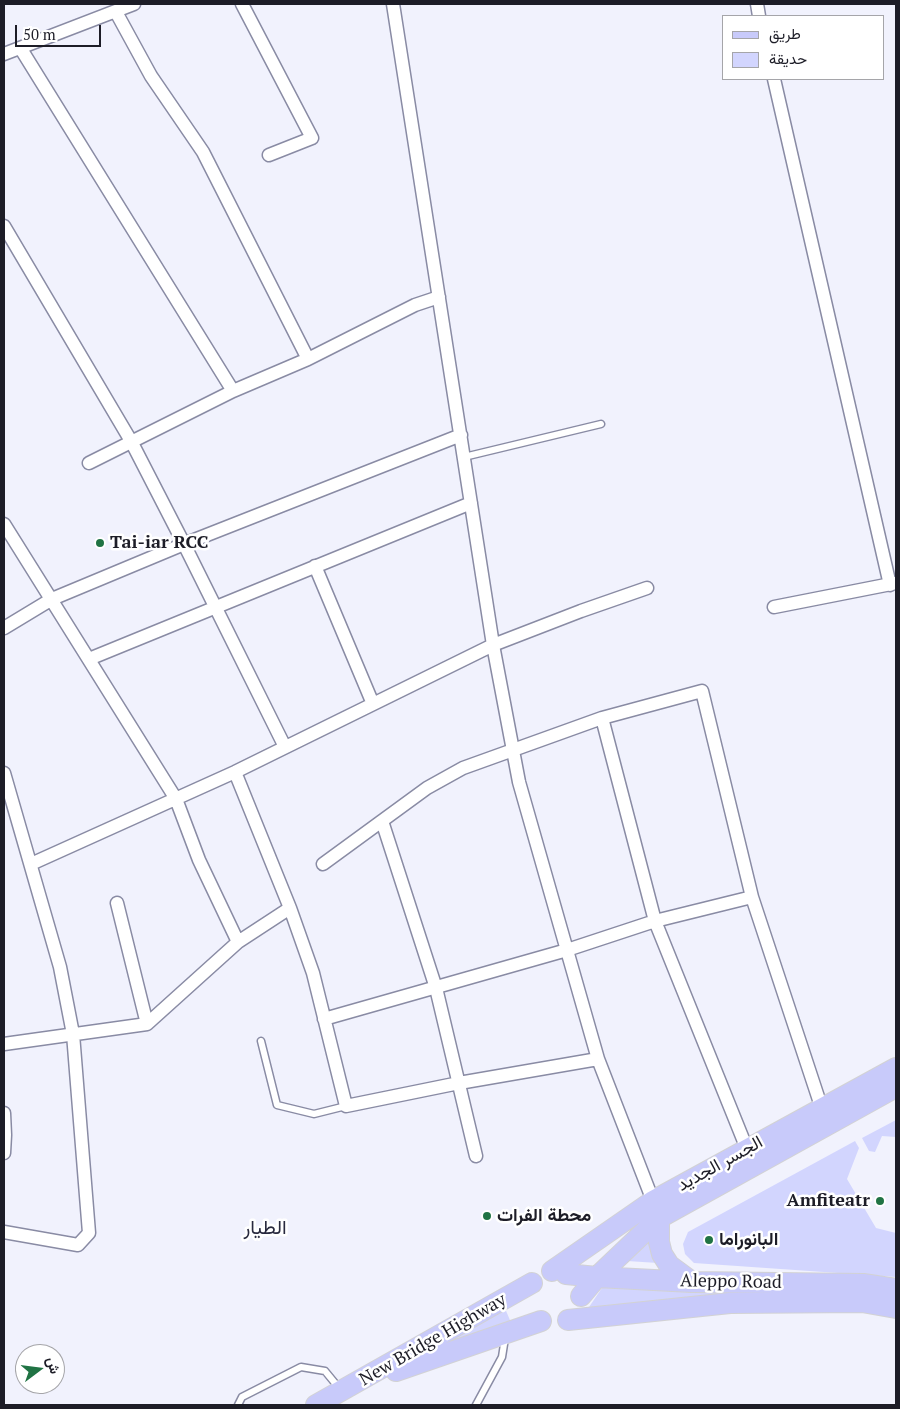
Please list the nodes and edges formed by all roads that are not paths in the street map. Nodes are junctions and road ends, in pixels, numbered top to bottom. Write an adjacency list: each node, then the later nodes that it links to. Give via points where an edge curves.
1 (134, 4): 4 (street)
2 (242, 4): 8 (street, via 312,138)
3 (393, 4): 10 (street)
4 (116, 12): 5 (street); 11 (street, via 151,76 203,152)
5 (21, 48): 6 (street); 12 (street)
6 (4, 54)
7 (774, 80): 22 (street)
8 (269, 155)
9 (4, 226): 15 (street)
10 (439, 297): 11 (street, via 415,305); 14 (street)
11 (308, 359): 12 (street)
12 (233, 391): 15 (street)
13 (601, 424): 16 (lane)
14 (461, 435): 16 (street); 20 (street)
15 (131, 441): 17 (street); 20 (street)
16 (464, 457): 18 (street)
17 (89, 463)
18 (471, 503): 21 (street); 28 (street)
19 (4, 524): 24 (street)
20 (184, 544): 24 (street); 25 (street)
21 (315, 566): 25 (street); 30 (street)
22 (893, 584): 26 (street)
23 (647, 588): 28 (street)
24 (52, 599): 27 (street); 29 (street)
25 (216, 607): 29 (street); 32 (street)
26 (774, 607)
27 (4, 628)
28 (493, 645): 30 (street); 33 (street)
29 (89, 659): 36 (street)
30 (374, 704): 32 (street)
31 (602, 718): 33 (street); 40 (street, via 702,691); 43 (street)
32 (285, 748): 34 (street)
33 (513, 750): 37 (street, via 463,768 427,788); 45 (street, via 519,782)
34 (235, 772): 36 (street); 42 (street)
35 (4, 773): 38 (street)
36 (176, 799): 38 (street); 44 (street, via 199,860)
37 (382, 821): 39 (street); 46 (street)
38 (31, 864): 49 (street, via 60,967)
39 (323, 864)
40 (752, 897): 43 (street); 57 (street)
41 (117, 903): 48 (street)
42 (290, 908): 44 (street); 47 (street, via 313,973)
43 (655, 921): 45 (street); 59 (street)
44 (238, 942): 48 (street)
45 (567, 950): 46 (street); 52 (street)
46 (436, 988): 47 (street); 54 (street)
47 (324, 1019): 56 (street)
48 (147, 1024): 49 (street)
49 (73, 1034): 51 (street); 63 (street, via 89,1233 78,1245)
50 (261, 1041): 56 (lane, via 277,1105 314,1114)
51 (4, 1044)
52 (598, 1060): 54 (street); 62 (street)
53 (896, 1068): 57 (main road, الجسر الجديد)
54 (459, 1083): 56 (street); 61 (street)
55 (896, 1087): 62 (main road, الجسر الجديد)
56 (346, 1106)
57 (822, 1109): 59 (main road, الجسر الجديد)
58 (4, 1113): 60 (street)
59 (747, 1149): 62 (main road, الجسر الجديد)
60 (4, 1153)
61 (476, 1156)
62 (656, 1209): 64 (main road, الجسر الجديد); 65 (main road, الجسر الجديد); 66 (main road, via 662,1254 669,1265)
63 (4, 1232)
64 (559, 1272): 65 (main road, Aleppo Road); 67 (main road, via 544,1273); 69 (main road, via 576,1283)
65 (597, 1278): 66 (main road, Aleppo Road); 69 (main road, الجسر الجديد)
66 (692, 1282): 68 (main road, Aleppo Road, via 863,1284)
67 (532, 1283): 72 (main road, via 528,1300 534,1315); 74 (main road, New Bridge Highway)
68 (896, 1289)
69 (581, 1296): 71 (main road, via 578,1310)
70 (896, 1308): 71 (main road, Aleppo Road, via 862,1302 730,1303)
71 (568, 1320): 72 (main road, via 555,1324)
72 (541, 1321): 73 (main road, New Bridge Highway)
73 (505, 1334): 74 (main road, New Bridge Highway); 77 (lane, via 502,1357)
74 (347, 1389): 75 (lane, via 325,1371 301,1366 242,1397); 76 (main road)
75 (238, 1405)
76 (316, 1405)
77 (476, 1405)

